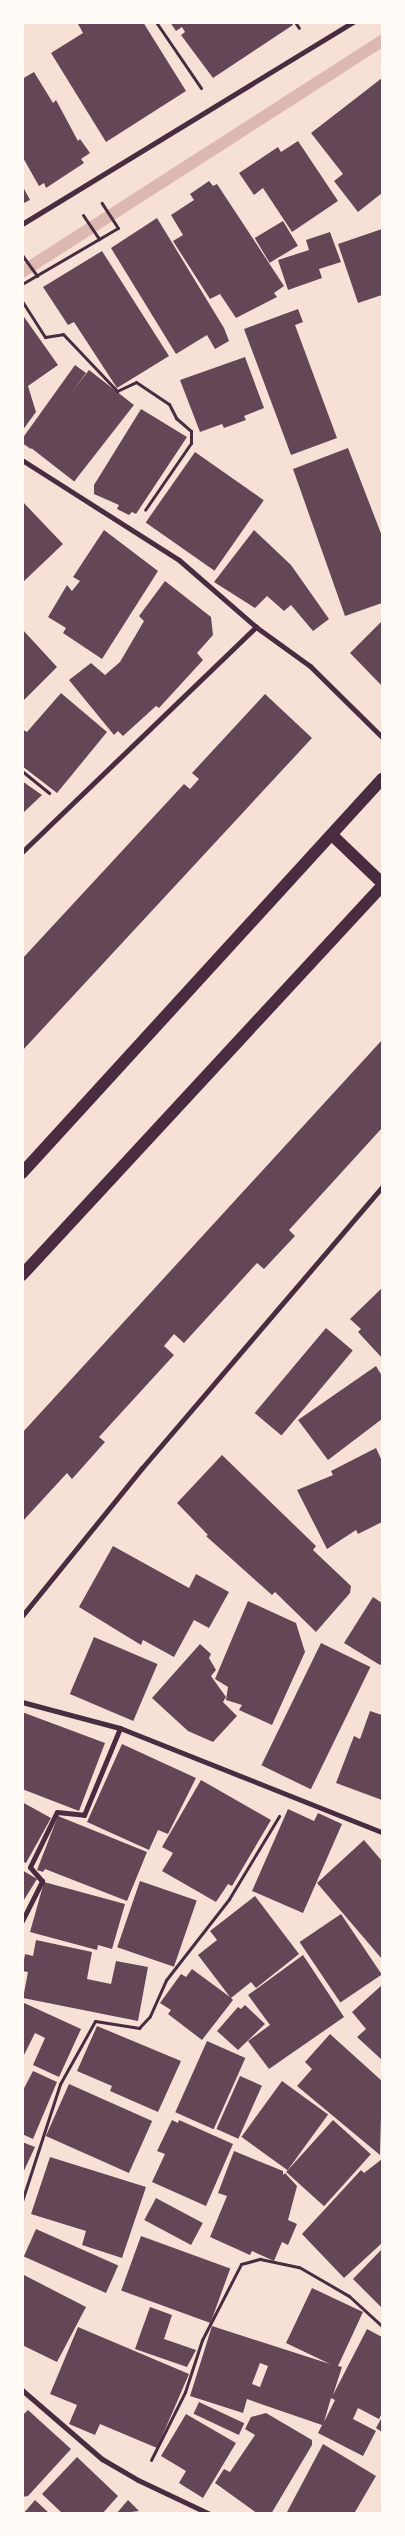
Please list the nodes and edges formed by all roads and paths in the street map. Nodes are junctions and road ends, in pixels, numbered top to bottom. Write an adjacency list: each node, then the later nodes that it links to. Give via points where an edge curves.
1 (156, 22): 3 (path)
2 (352, 22): 3 (street)
3 (215, 107): 5 (street)
4 (111, 216): 7 (path, via 118,228)
5 (22, 224)
6 (90, 227): 7 (path)
7 (99, 239): 9 (path)
8 (22, 255): 9 (path)
9 (37, 276): 10 (path)
10 (22, 284)
11 (22, 301): 13 (path, via 45,337 63,334 117,391 136,382 169,404 176,418 191,431 191,443)
12 (22, 460): 13 (street)
13 (132, 530): 14 (street, via 179,560)
14 (256, 626): 15 (street, via 310,666); 18 (street)
15 (382, 737)
16 (22, 771): 18 (path)
17 (382, 779): 19 (main road)
18 (66, 808): 20 (street)
19 (332, 835): 21 (main road); 22 (main road)
20 (22, 852)
21 (382, 884): 24 (main road)
22 (22, 1173)
23 (382, 1187): 25 (street, via 142,1468)
24 (22, 1275)
25 (22, 1616)
26 (22, 1702): 27 (street)
27 (120, 1728): 28 (street); 30 (street, via 84,1815 57,1812 30,1867 42,1881)
28 (288, 1794): 29 (street); 31 (path, via 271,1833 253,1862 166,1980 150,2016 139,2028 95,2021 60,2084)
29 (382, 1832)
30 (22, 1921)
31 (22, 2201)
32 (382, 2326): 34 (path, via 349,2296 299,2266 260,2259 241,2264 202,2340 170,2425)
33 (22, 2390): 34 (street, via 95,2454)
34 (138, 2480): 35 (street)
35 (210, 2514)

